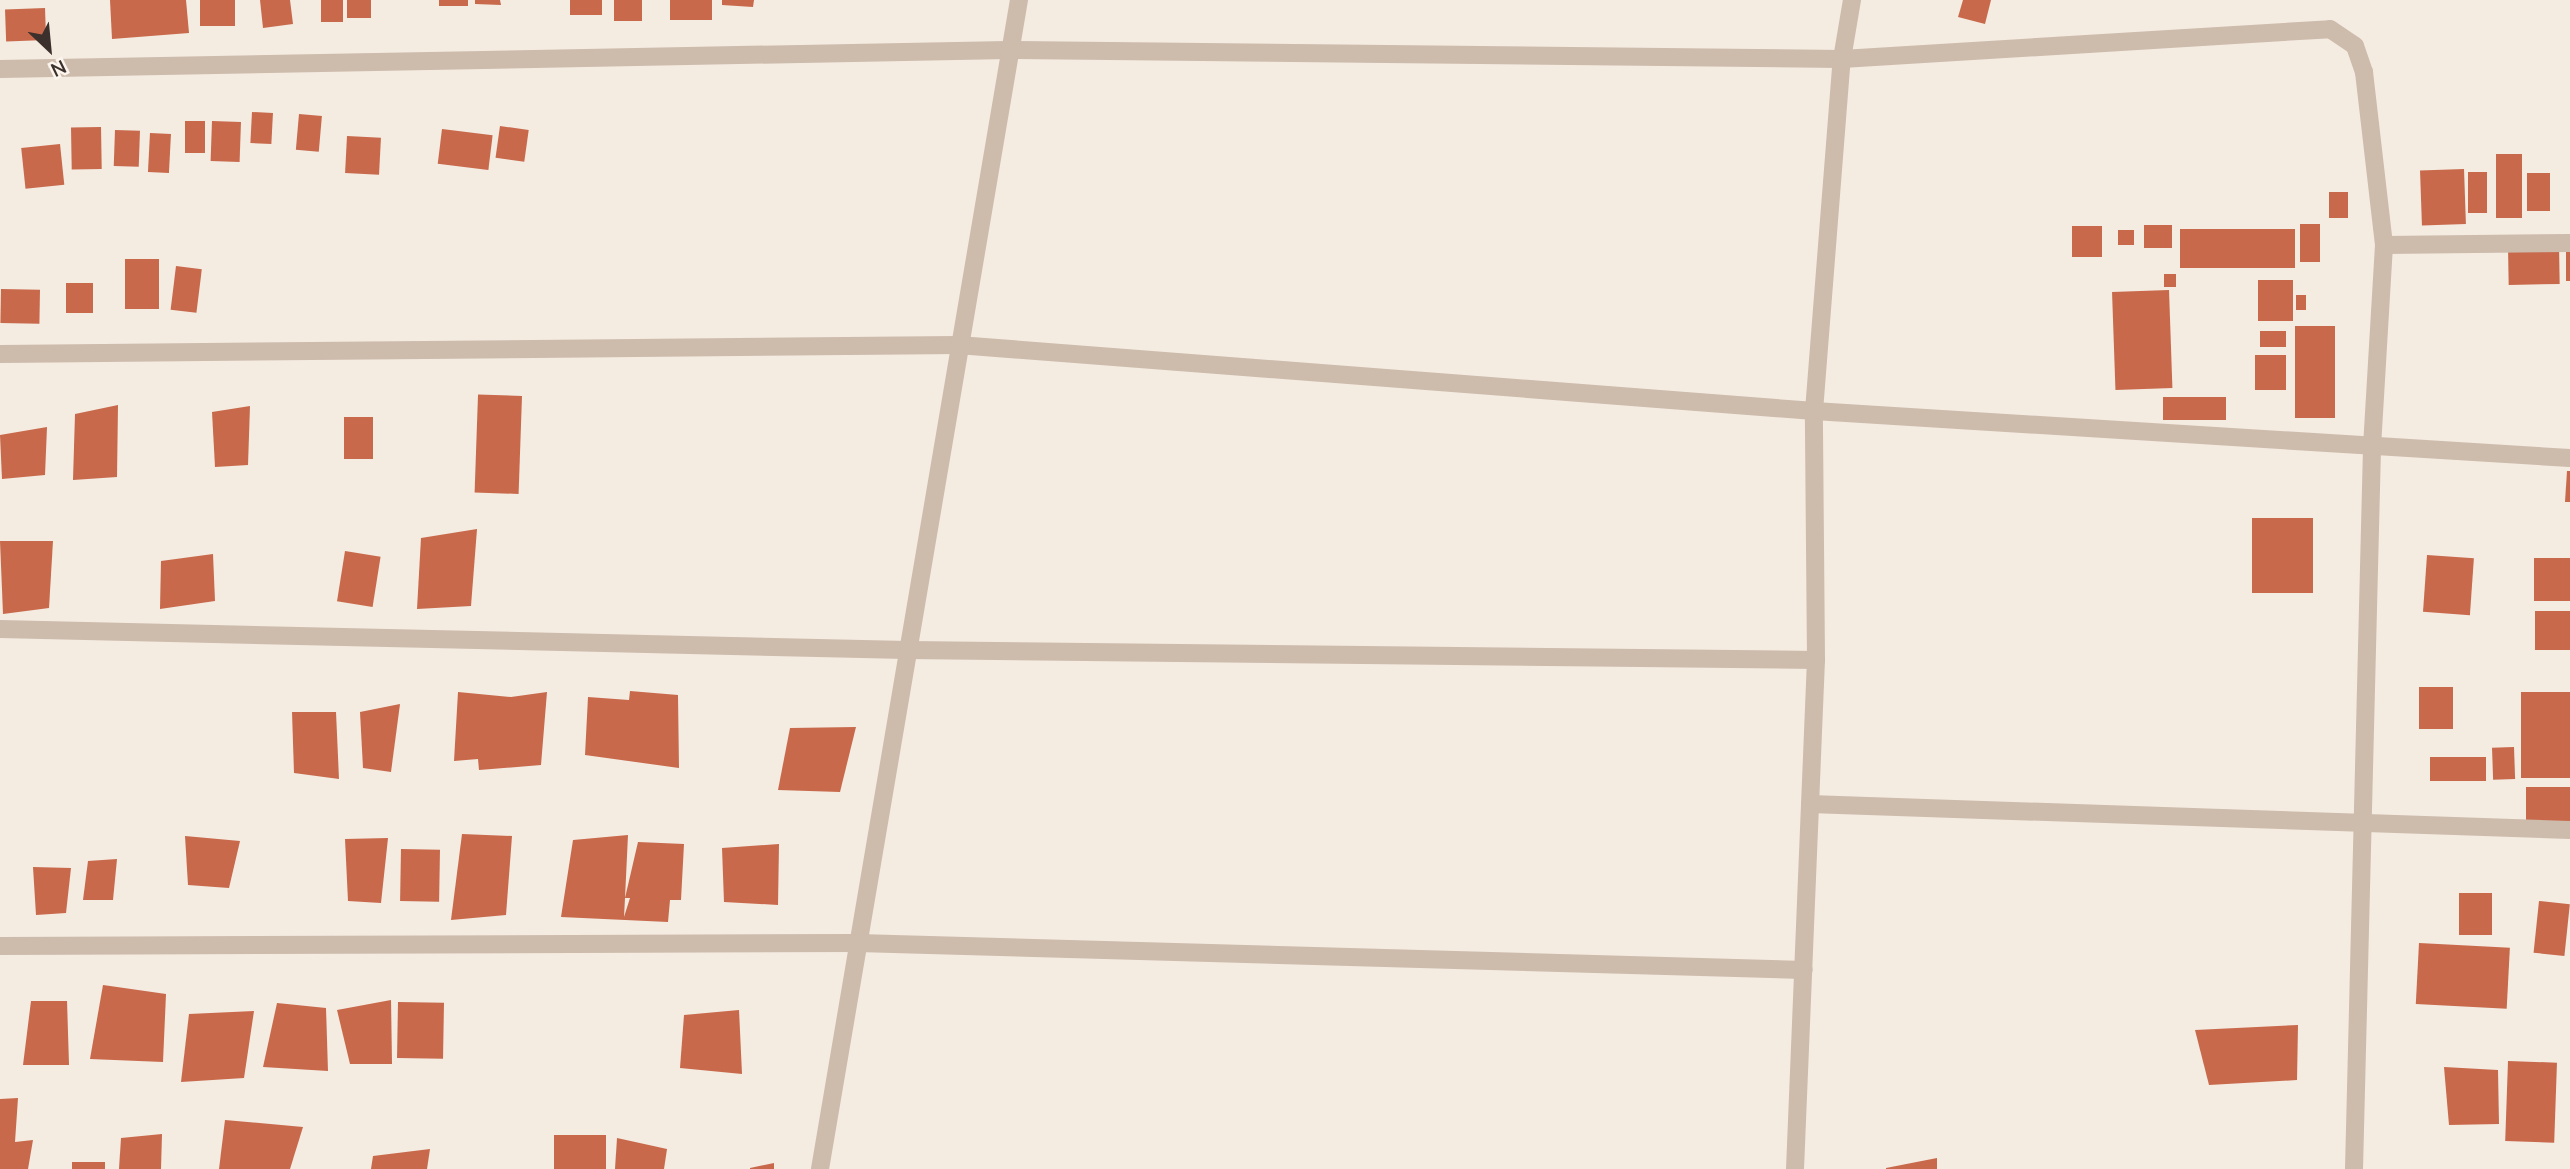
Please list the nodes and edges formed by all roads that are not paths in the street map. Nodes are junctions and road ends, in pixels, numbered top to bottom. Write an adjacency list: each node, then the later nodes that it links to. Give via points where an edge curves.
1 (1019, 0): 3 (street)
2 (1852, 0): 4 (street)
3 (1008, 50): 4 (street); 5 (street); 8 (street)
4 (1842, 59): 7 (street, via 2330,29 2355,46 2364,72); 10 (street)
5 (0, 69)
6 (2570, 243): 7 (street)
7 (2384, 245): 11 (street)
8 (958, 345): 9 (street); 10 (street); 14 (street)
9 (0, 354)
10 (1814, 411): 11 (street); 15 (street)
11 (2372, 448): 12 (street); 17 (street)
12 (2570, 458)
13 (0, 629): 14 (street)
14 (907, 650): 15 (street); 19 (street)
15 (1816, 660): 16 (street)
16 (1811, 804): 17 (street); 21 (street)
17 (2365, 825): 18 (street); 24 (street)
18 (2570, 830)
19 (858, 943): 20 (street); 21 (street); 22 (street)
20 (0, 946)
21 (1804, 970): 23 (street)
22 (820, 1169)
23 (1795, 1169)
24 (2354, 1169)

